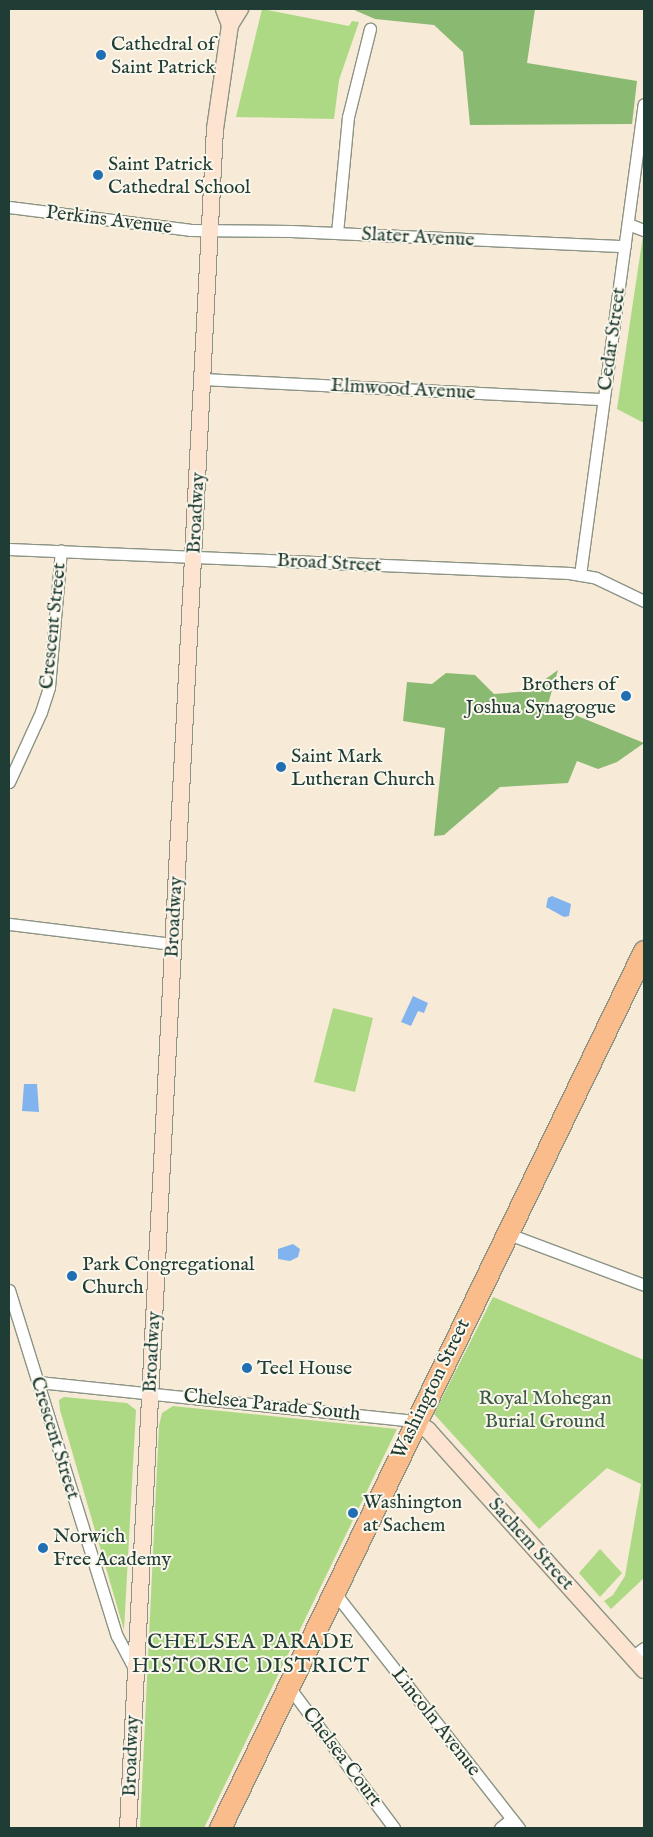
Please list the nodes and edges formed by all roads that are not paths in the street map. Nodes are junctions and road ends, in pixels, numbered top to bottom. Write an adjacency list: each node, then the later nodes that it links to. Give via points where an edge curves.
1 (224, 9): 3 (main road, Broadway)
2 (240, 9): 3 (main road)
3 (230, 25): 8 (main road, Broadway, via 215,129)
4 (370, 30): 10 (street, via 348,117)
5 (644, 104): 7 (street, Cedar Street)
6 (9, 207): 8 (street, Perkins Avenue, via 149,226)
7 (628, 224): 9 (street); 11 (street, Cedar Street)
8 (210, 230): 10 (street, Slater Avenue); 12 (main road, Broadway)
9 (644, 230)
10 (337, 233): 11 (street, Slater Avenue)
11 (625, 246): 13 (street, Cedar Street)
12 (202, 380): 13 (street, Elmwood Avenue); 16 (main road, Broadway)
13 (604, 399): 17 (street, Cedar Street)
14 (9, 549): 15 (street, Broad Street)
15 (61, 551): 16 (street, Broad Street); 19 (street, Crescent Street, via 49,687)
16 (193, 557): 17 (street, Broad Street); 21 (main road, Broadway)
17 (580, 574): 18 (street, Broad Street, via 596,578)
18 (644, 601)
19 (9, 782)
20 (9, 924): 21 (street)
21 (173, 944): 27 (main road, Broadway)
22 (644, 951): 23 (highway, Washington Street)
23 (506, 1233): 24 (street); 28 (highway, Washington Street)
24 (644, 1285)
25 (9, 1290): 26 (street, Crescent Street)
26 (38, 1382): 27 (street, Chelsea Parade South); 31 (street, Crescent Street, via 117,1636)
27 (150, 1393): 28 (street, Chelsea Parade South); 31 (main road, Broadway)
28 (416, 1421): 29 (highway, Washington Street); 30 (main road, Sachem Street)
29 (334, 1592): 33 (highway, Washington Street); 34 (street, Lincoln Avenue)
30 (638, 1652): 32 (main road, Sachem Street)
31 (135, 1670): 35 (main road, Broadway)
32 (644, 1670)
33 (289, 1687): 36 (highway, Washington Street); 37 (street, Chelsea Court)
34 (515, 1824): 38 (street)
35 (128, 1828)
36 (220, 1828)
37 (394, 1828)
38 (500, 1828)

